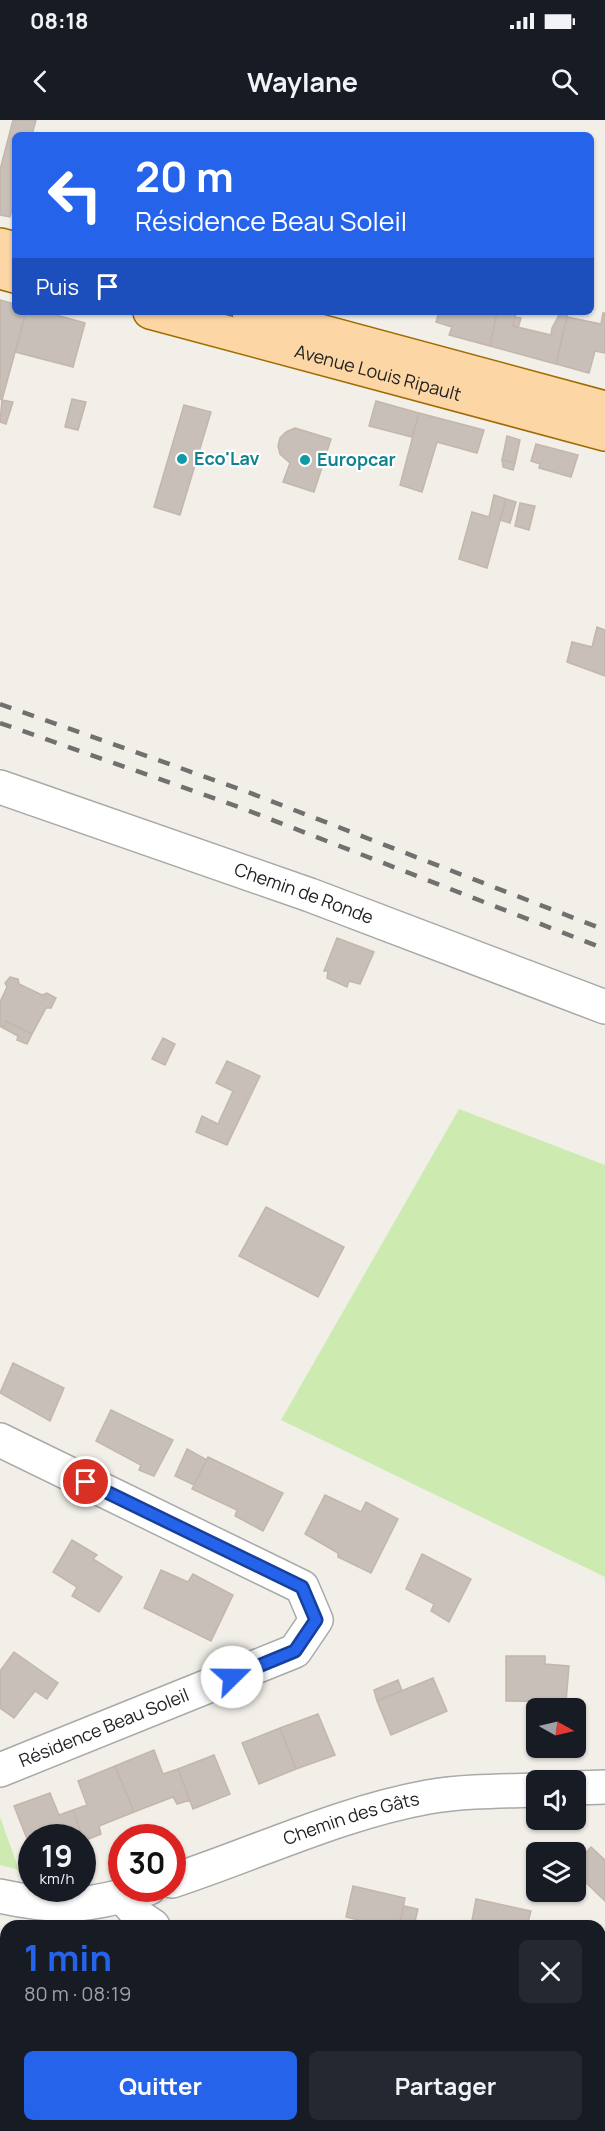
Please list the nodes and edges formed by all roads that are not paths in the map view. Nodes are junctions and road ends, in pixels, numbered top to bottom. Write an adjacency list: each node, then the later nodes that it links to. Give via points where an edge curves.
1 (161, 315): 4 (main road, Avenue Louis Ripault)
2 (260, 315): 3 (main road, Avenue Louis Ripault)
3 (605, 408)
4 (605, 434)
5 (0, 787): 6 (street, Chemin de Ronde, via 310,895)
6 (605, 1007)
7 (0, 1440): 8 (street, Résidence Beau Soleil, via 302,1587 316,1620 295,1651)
8 (0, 1770)
9 (605, 1787): 10 (street)
10 (586, 1788)
11 (526, 1790): 12 (street, Chemin des Gâts, via 428,1797 359,1815)
12 (186, 1876)
13 (0, 1896): 14 (street, via 36,1904)
14 (139, 1910)

